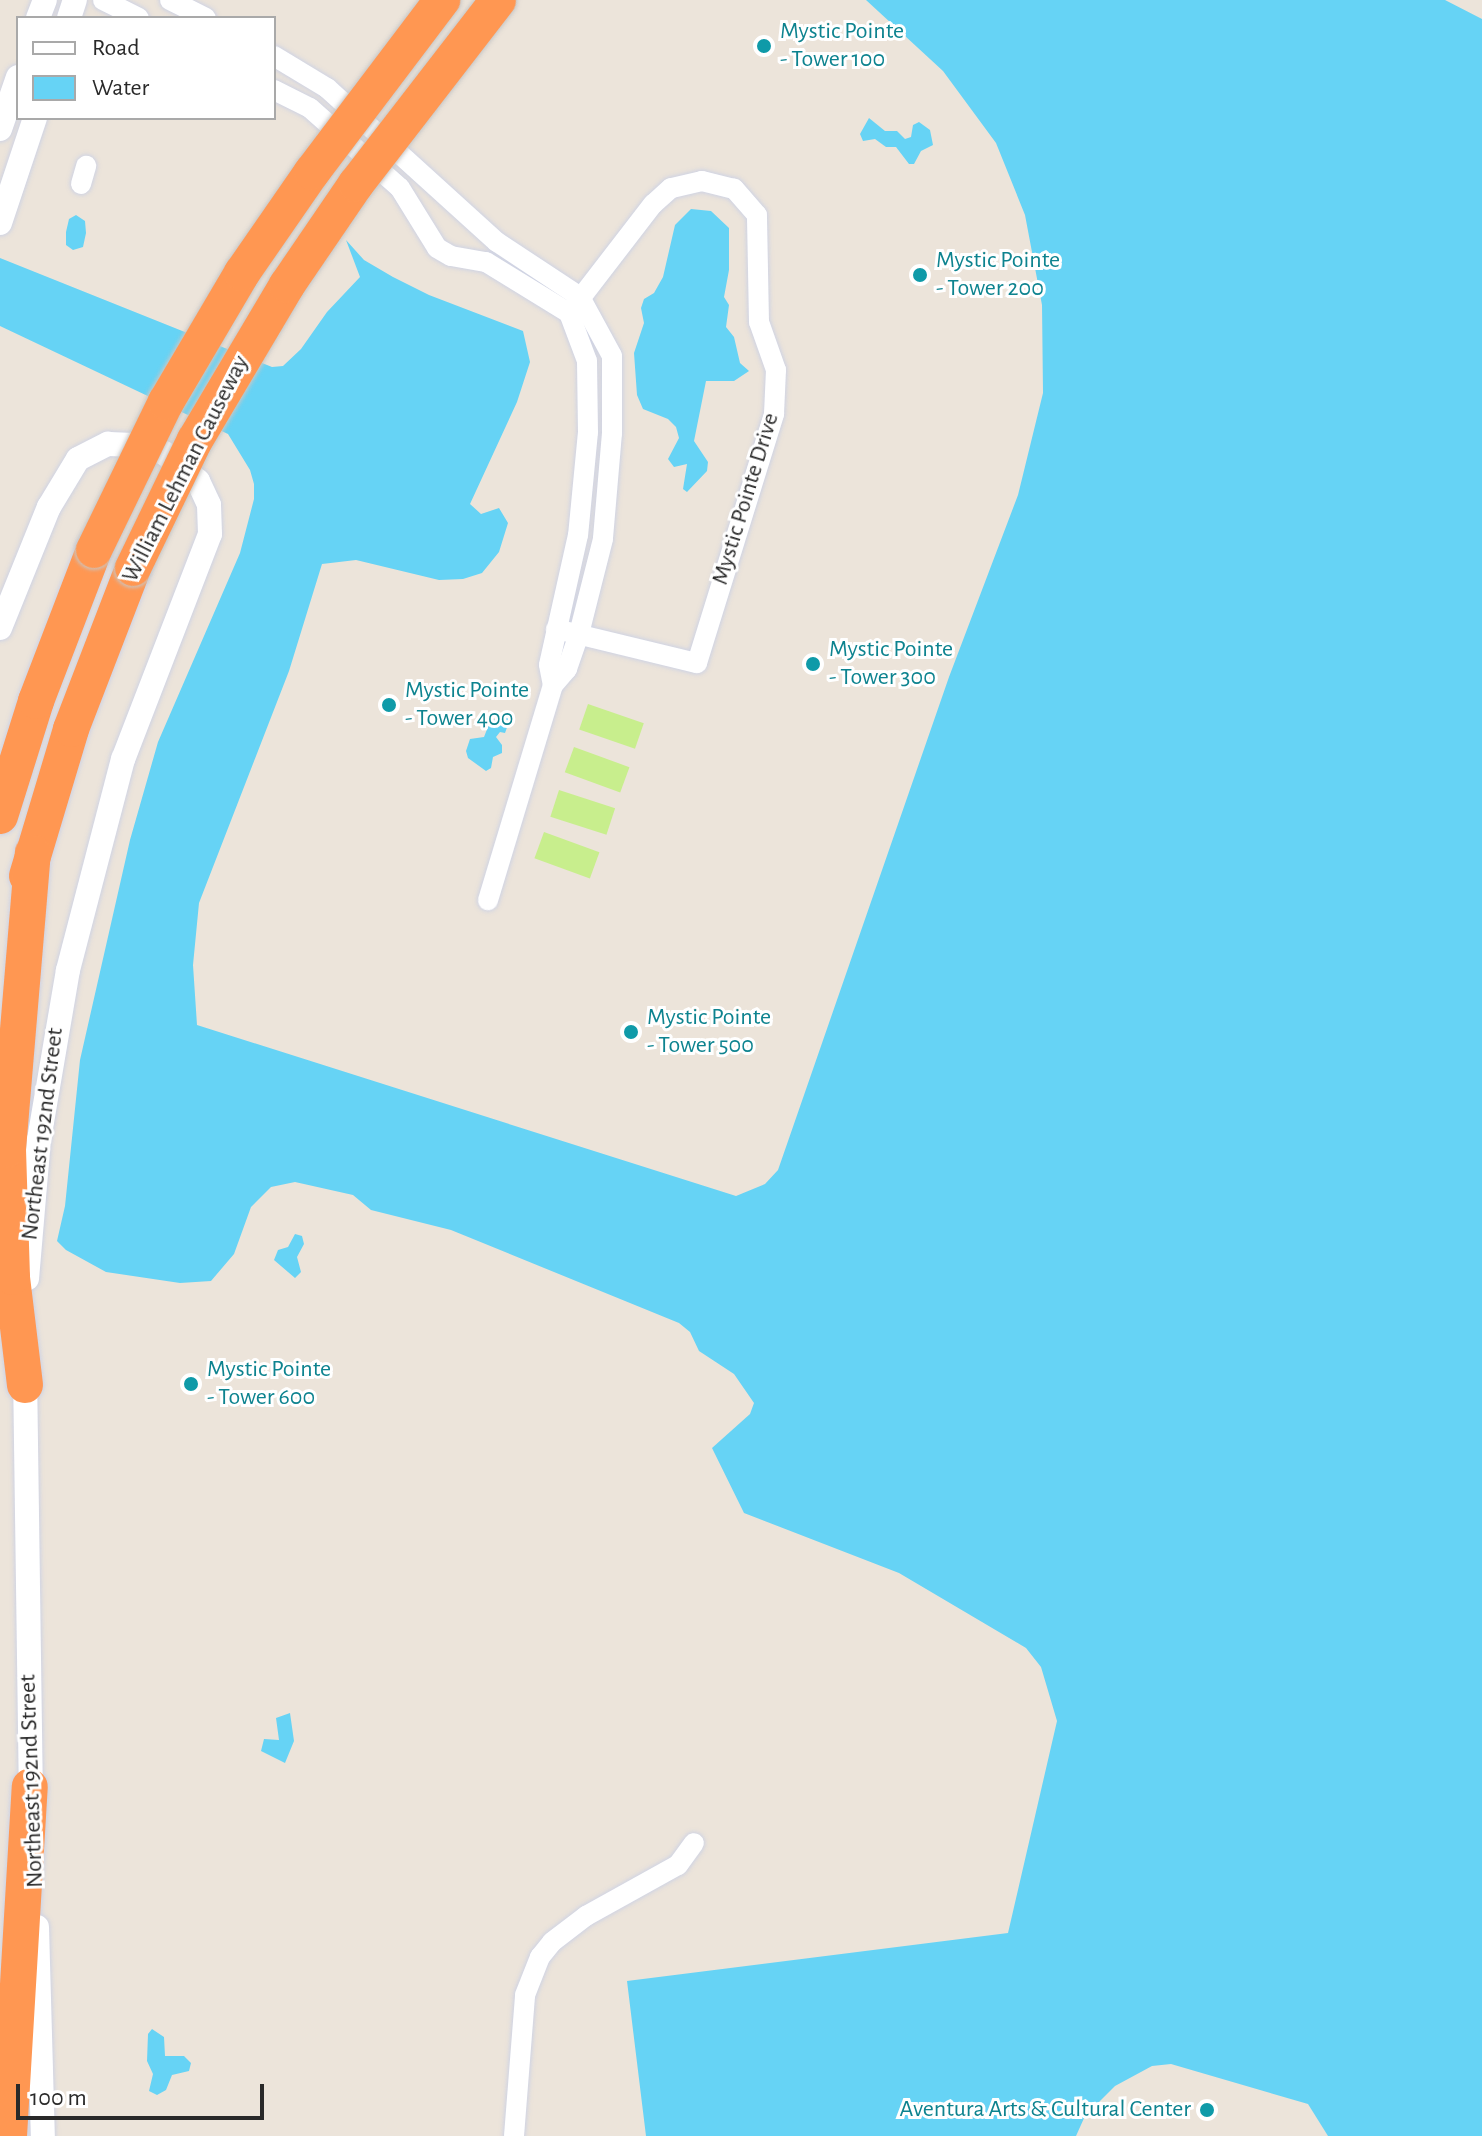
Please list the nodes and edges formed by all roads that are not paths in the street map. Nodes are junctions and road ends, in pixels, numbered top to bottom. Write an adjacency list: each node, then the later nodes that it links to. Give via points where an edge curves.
1 (103, 0): 5 (street)
2 (170, 0): 6 (street)
3 (442, 0): 24 (highway, William Lehman Causeway, bridge, via 242,273 166,402 94,550 36,701)
4 (498, 0): 25 (highway, William Lehman Causeway, bridge, via 356,184 287,285 195,440 133,568 75,716)
5 (135, 16)
6 (200, 16)
7 (276, 57): 9 (street)
8 (16, 83): 13 (street)
9 (327, 88): 11 (street); 14 (street)
10 (276, 91): 11 (street)
11 (310, 108): 15 (street)
12 (34, 120): 16 (street)
13 (0, 129)
14 (418, 170): 15 (street); 17 (street)
15 (400, 188): 18 (street, via 437,248)
16 (0, 223)
17 (497, 242): 18 (street); 19 (street)
18 (486, 262): 19 (street)
19 (574, 305): 21 (street, via 587,361 588,432 578,535); 22 (street, via 612,356 603,539); 22 (street, Mystic Pointe Drive, via 671,188 702,181 734,189 757,215 759,322 776,370 774,414 697,663)
20 (0, 628): 28 (street, Northeast 192nd Street, via 49,507 78,459 108,444 135,445 164,453 198,481 209,505 210,534 123,759 59,1014 34,1179)
21 (556, 629): 22 (street, Mystic Pointe Drive); 23 (street, via 549,665)
22 (579, 634): 23 (street, via 567,669)
23 (553, 685): 26 (street)
24 (1, 814)
25 (33, 853): 27 (highway, William Lehman Causeway); 28 (highway, via 8,1149 12,1277)
26 (488, 900)
27 (0, 999)
28 (25, 1385): 29 (street, Northeast 192nd Street)
29 (30, 1787): 32 (highway); 33 (street, Northeast 192nd Street)
30 (694, 1843): 31 (street, via 678,1865 586,1916 540,1957 525,1995)
31 (514, 2133)
32 (9, 2136)
33 (43, 2136)

